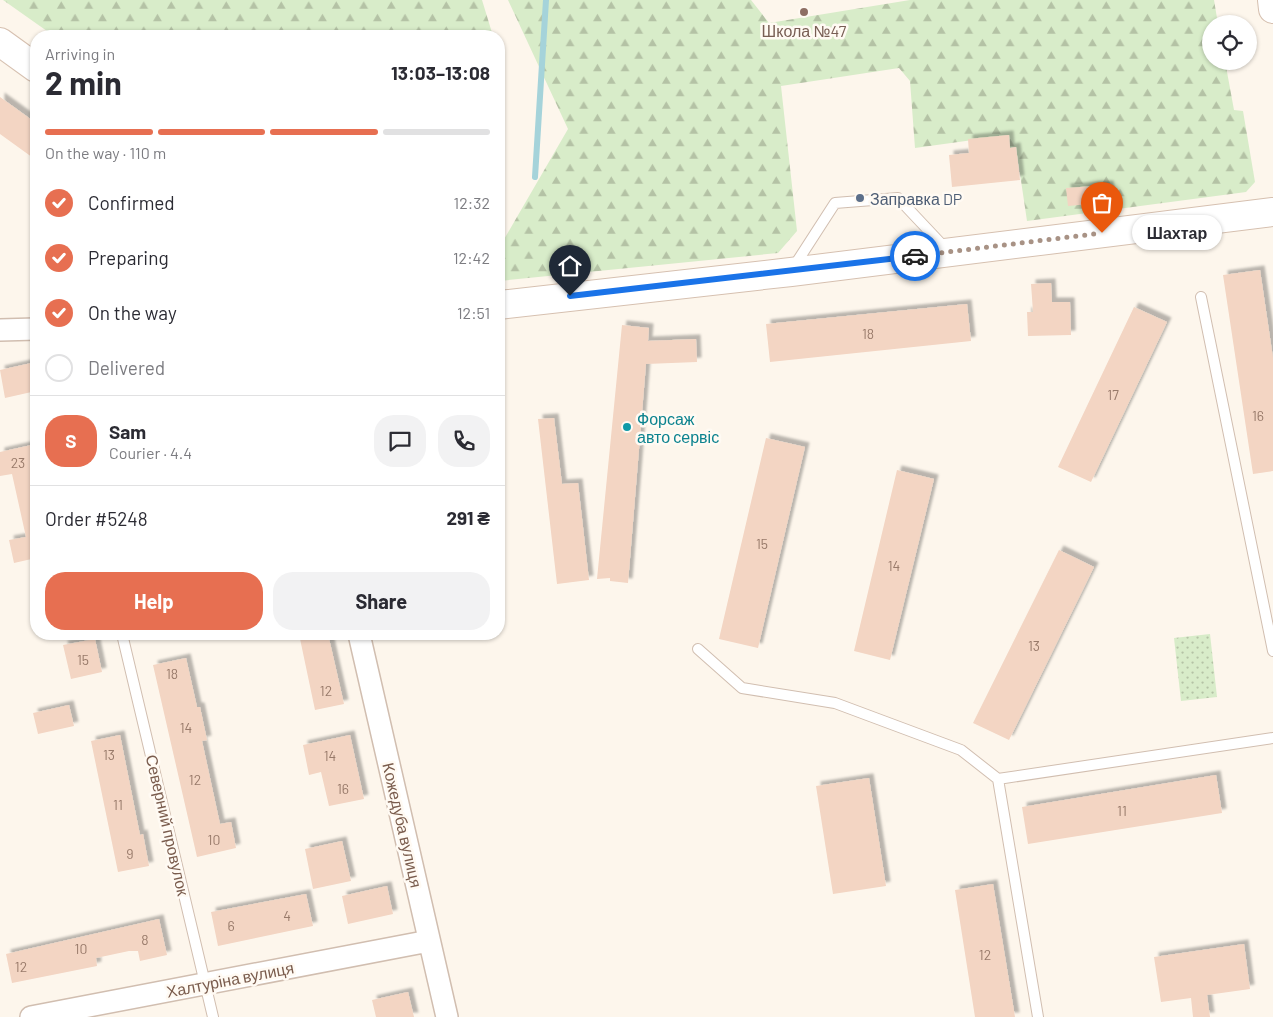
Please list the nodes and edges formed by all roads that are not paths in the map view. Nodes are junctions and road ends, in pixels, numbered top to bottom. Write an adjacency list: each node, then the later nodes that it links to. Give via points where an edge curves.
1 (1272, 0): 2 (street)
2 (1273, 9)
3 (0, 42): 4 (street)
4 (30, 64)
5 (1273, 212): 6 (street)
6 (948, 252): 7 (street); 7 (lane, via 898,198 836,203)
7 (791, 272): 9 (street)
8 (1201, 297): 15 (lane)
9 (505, 304)
10 (30, 328): 11 (street)
11 (0, 330)
12 (123, 640): 19 (lane, Северний провулок)
13 (360, 640): 18 (street, Кожедуба вулиця)
14 (698, 649): 17 (lane, via 742,688 835,703 961,750)
15 (1273, 651)
16 (1273, 738): 17 (lane)
17 (998, 778): 23 (lane)
18 (429, 941): 19 (street, Халтуріна вулиця); 22 (street, Кожедуба вулиця)
19 (206, 984): 20 (street, Халтуріна вулиця); 21 (lane, Северний провулок)
20 (31, 1017)
21 (213, 1017)
22 (447, 1017)
23 (1038, 1017)

